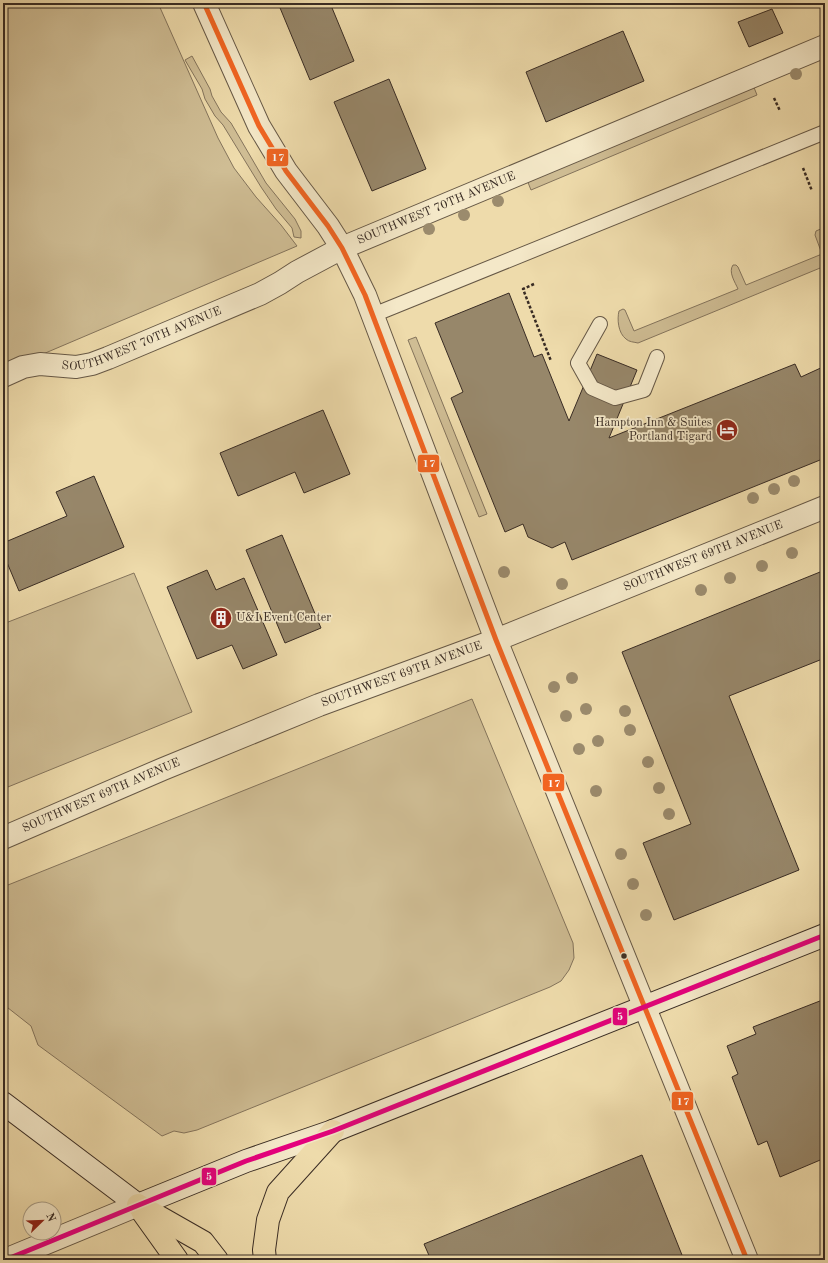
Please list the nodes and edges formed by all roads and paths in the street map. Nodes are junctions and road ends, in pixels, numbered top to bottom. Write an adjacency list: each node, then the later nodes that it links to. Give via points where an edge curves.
1 (204, 3): 8 (street, via 259,126 286,171)
2 (825, 46): 8 (street, SOUTHWEST 70TH AVENUE)
3 (772, 92): 4 (path)
4 (780, 111)
5 (825, 132): 10 (lane)
6 (801, 164): 7 (path)
7 (812, 192)
8 (342, 248): 10 (street); 14 (street, SOUTHWEST 70TH AVENUE, via 260,294 108,358 76,366 40,364 23,367)
9 (534, 284): 13 (path, via 523,289)
10 (373, 315): 16 (street)
11 (600, 324): 12 (lane, via 578,363 592,388 615,398 644,390)
12 (657, 357)
13 (551, 361)
14 (3, 376)
15 (825, 507): 16 (street, SOUTHWEST 69TH AVENUE)
16 (496, 640): 17 (street, SOUTHWEST 69TH AVENUE, via 319,706); 19 (street)
17 (3, 838)
18 (825, 935): 19 (street)
19 (645, 1008): 21 (street); 27 (street)
20 (3, 1103): 22 (street)
21 (333, 1131): 22 (street, via 246,1161); 26 (highway, via 278,1192 268,1220)
22 (138, 1205): 23 (street); 24 (highway); 25 (highway, via 204,1242)
23 (5, 1260)
24 (177, 1260)
25 (217, 1260)
26 (265, 1260)
27 (747, 1260)

